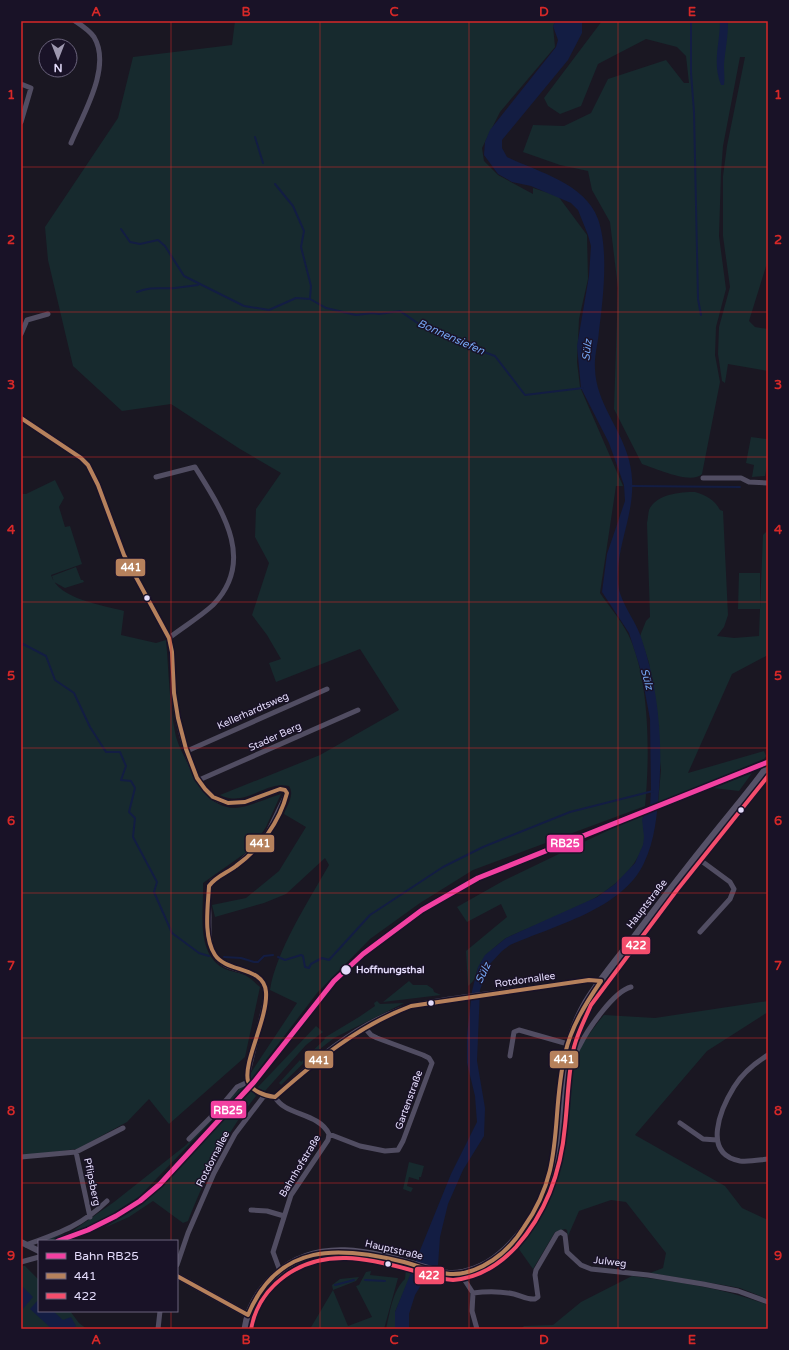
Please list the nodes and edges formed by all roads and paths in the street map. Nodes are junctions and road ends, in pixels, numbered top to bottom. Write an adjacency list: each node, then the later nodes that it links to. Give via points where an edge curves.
1 (75, 21): 4 (street, via 94,37 100,67)
2 (21, 84): 3 (street, via 31,88)
3 (21, 122)
4 (71, 143)
5 (48, 314): 6 (street, via 27,320)
6 (21, 334)
7 (21, 418): 11 (street, via 88,464 124,555)
8 (156, 477): 11 (street, via 196,467 225,520 235,548 231,572 220,596)
9 (703, 478): 10 (street, via 741,478 749,482)
10 (768, 482)
11 (169, 638): 14 (street, via 173,649 178,727)
12 (326, 689): 14 (street, Kellerhardtsweg)
13 (358, 710): 16 (street, Stader Berg)
14 (187, 751): 16 (street)
15 (768, 766): 17 (main road, Hauptstraße)
16 (199, 780): 26 (street, via 213,798 234,803 280,789 286,793 268,832 256,848 237,865 212,881 209,886 210,935 214,954 227,966 260,978 266,988 263,1011 247,1072)
17 (696, 857): 18 (street, via 730,882 734,889 730,899); 19 (main road, Hauptstraße)
18 (700, 932)
19 (601, 981): 21 (street, Rotdornallee, via 589,980 411,1006); 22 (main road, Hauptstraße, via 582,1010)
20 (631, 987): 25 (street, via 618,993 591,1027 571,1063)
21 (364, 1027): 28 (street, Rotdornallee, via 326,1053); 31 (street, Gartenstraße, via 371,1035 423,1054 431,1060 404,1141 398,1150 386,1151 356,1145)
22 (568, 1044): 24 (street, via 518,1030 514,1032); 25 (main road, Hauptstraße)
23 (768, 1055): 33 (street, via 749,1070 734,1087 718,1125)
24 (510, 1056)
25 (562, 1071): 47 (main road, Hauptstraße, via 554,1160 548,1186 539,1205 524,1229 497,1257 477,1268)
26 (248, 1082): 27 (street); 32 (street, via 237,1087)
27 (264, 1096): 28 (street); 45 (street, Rotdornallee, via 235,1134 214,1173)
28 (275, 1097): 31 (street, Bahnhofstraße, via 281,1104 321,1124)
29 (680, 1123): 33 (street, via 703,1139)
30 (124, 1128): 34 (street, Pflipsberg)
31 (328, 1134): 39 (street, Bahnhofstraße, via 328,1140 291,1195)
32 (189, 1139)
33 (717, 1140): 36 (street, via 720,1149 731,1158 746,1161)
34 (76, 1152): 35 (street, Pflipsberg); 40 (street, Pflipsberg)
35 (21, 1157)
36 (768, 1159)
37 (107, 1201): 40 (street, Pflipsberg)
38 (251, 1210): 39 (street)
39 (284, 1216): 46 (street, Bahnhofstraße, via 273,1252)
40 (90, 1217): 41 (street, Pflipsberg, via 67,1230)
41 (24, 1243): 42 (street)
42 (38, 1251)
43 (38, 1257): 44 (street)
44 (21, 1262)
45 (178, 1262)
46 (280, 1271): 47 (main road, Hauptstraße, via 296,1260 312,1254 344,1250 445,1273); 52 (main road, Hauptstraße, via 261,1292)
47 (460, 1273): 49 (street)
48 (178, 1277): 52 (street)
49 (473, 1293): 50 (street, Julweg, via 495,1292 528,1299 538,1297 534,1275 557,1234 561,1232 565,1235 568,1252 581,1265 591,1269 703,1284 738,1291); 55 (street, via 472,1311)
50 (768, 1302)
51 (160, 1312): 53 (street)
52 (248, 1315): 54 (main road, Hauptstraße)
53 (158, 1329)
54 (245, 1329)
55 (476, 1329)

